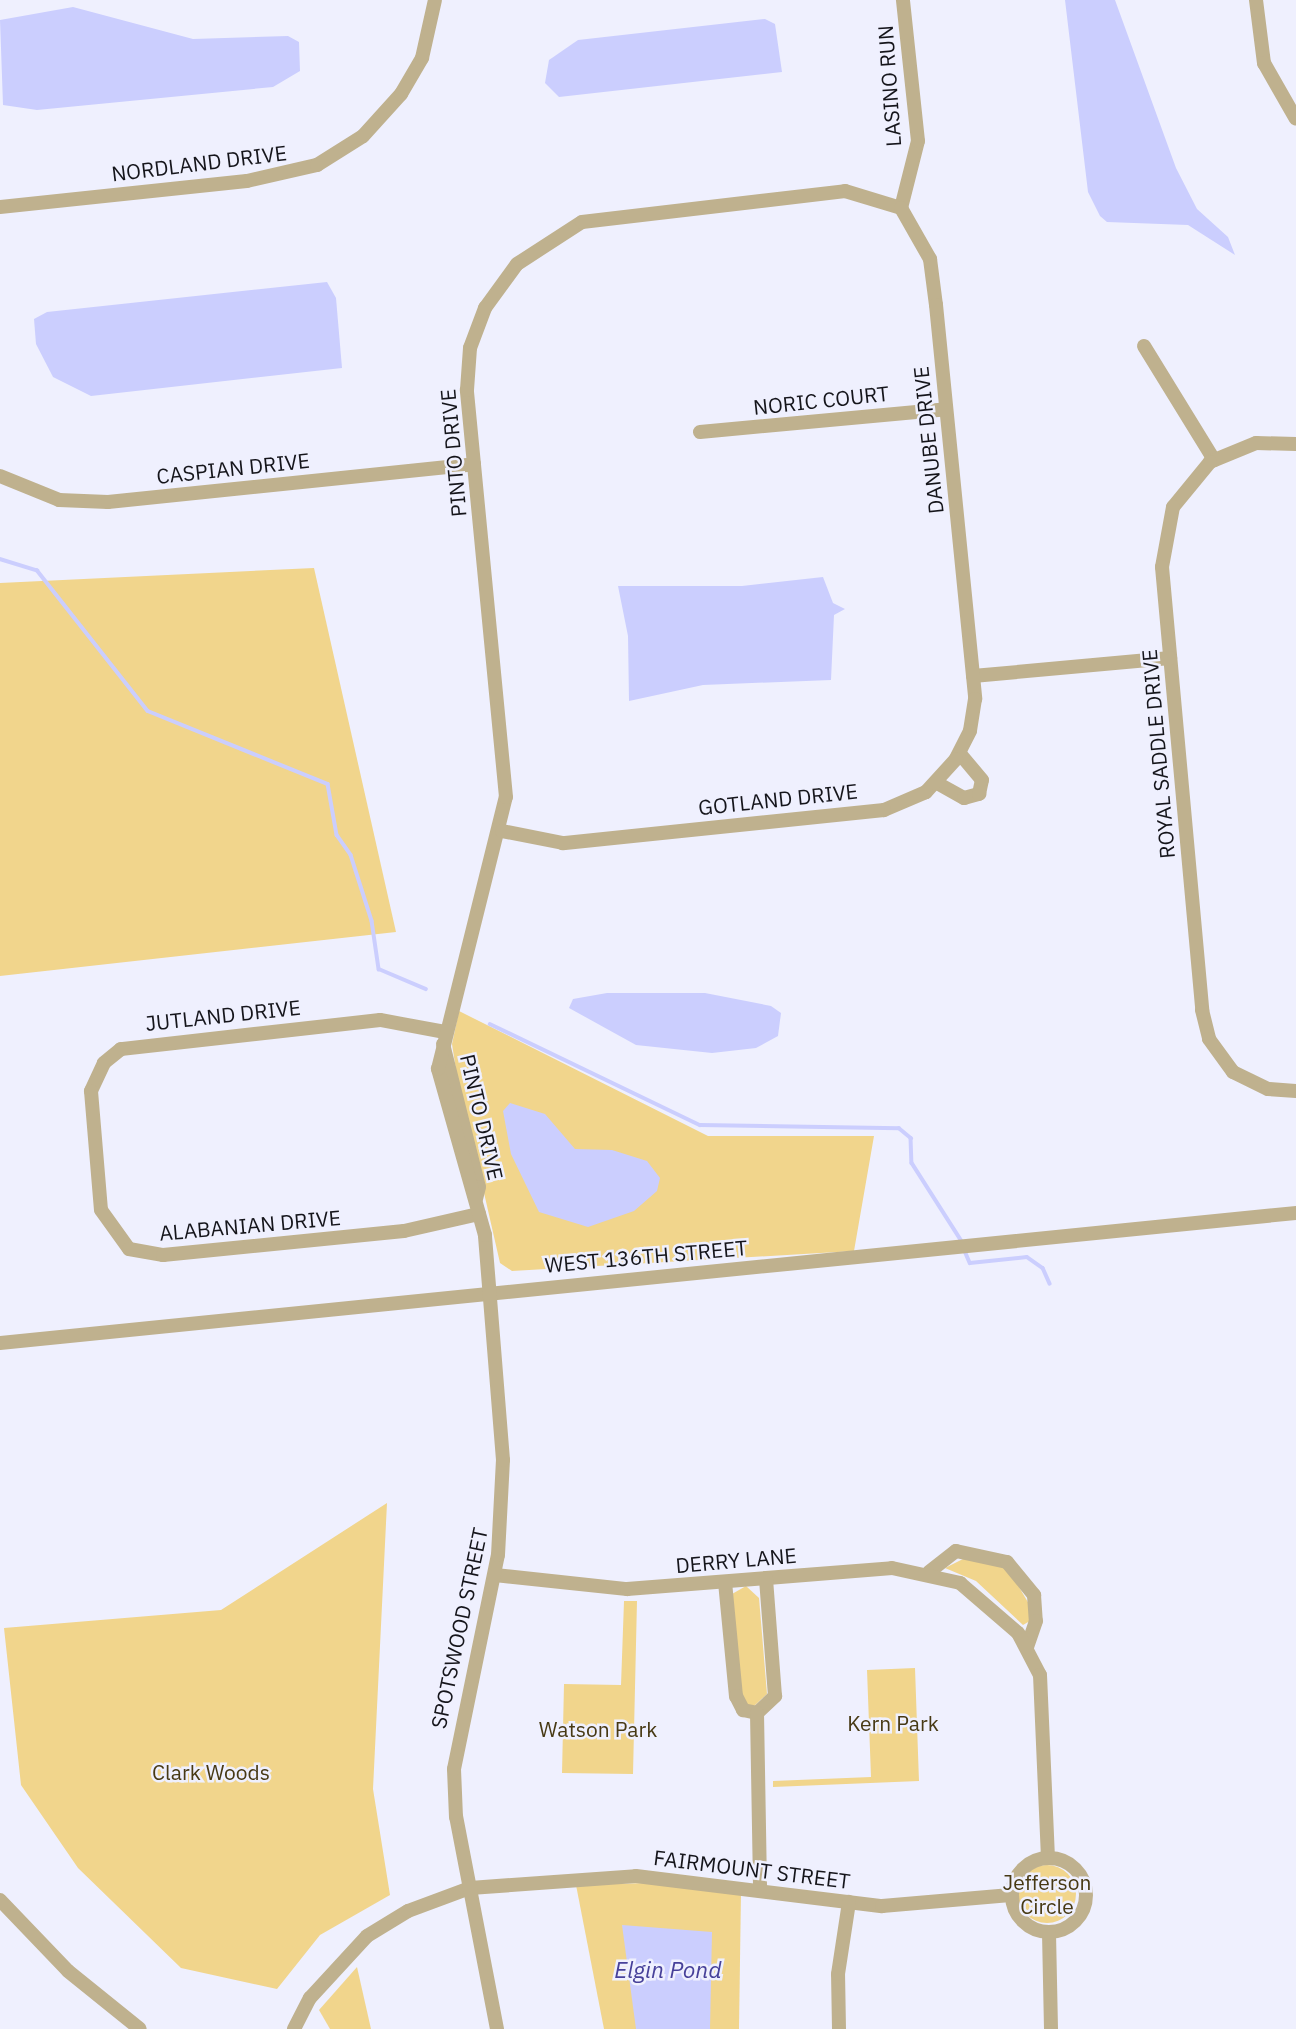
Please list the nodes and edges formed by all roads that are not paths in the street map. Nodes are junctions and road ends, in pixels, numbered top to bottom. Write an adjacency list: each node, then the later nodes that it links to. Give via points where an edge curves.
1 (435, 0): 5 (street, NORDLAND DRIVE, via 422,58 401,94 363,136 317,165 247,181)
2 (903, 0): 6 (street, LASINO RUN, via 918,141)
3 (1256, 0): 4 (street, via 1264,62)
4 (1296, 119)
5 (0, 207)
6 (901, 208): 8 (street, DANUBE DRIVE, via 930,259); 12 (street, PINTO DRIVE, via 864,192 821,193 613,215 550,237 505,277 476,327 467,390)
7 (1144, 346): 11 (street)
8 (946, 409): 9 (street, NORIC COURT); 15 (street, DANUBE DRIVE)
9 (700, 432)
10 (1296, 444): 11 (street, ROYAL SADDLE DRIVE, via 1256,443)
11 (1214, 460): 14 (street, ROYAL SADDLE DRIVE, via 1182,492 1166,527 1162,567)
12 (474, 464): 13 (street, CASPIAN DRIVE, via 108,502 59,500); 18 (street, PINTO DRIVE, via 506,778)
13 (0, 476)
14 (1170, 658): 15 (street); 20 (street, ROYAL SADDLE DRIVE, via 1209,1039 1220,1059 1251,1083)
15 (973, 676): 16 (street, GOTLAND DRIVE, via 970,731)
16 (960, 754): 17 (street, GOTLAND DRIVE); 17 (street, via 982,780 979,794 964,798)
17 (937, 783): 18 (street, GOTLAND DRIVE, via 884,810 563,842)
18 (502, 831): 19 (street, PINTO DRIVE)
19 (444, 1038): 21 (street, JUTLAND DRIVE, via 380,1020 129,1046 111,1055 93,1081); 23 (street, PINTO DRIVE, via 438,1069 467,1189)
20 (1296, 1091)
21 (96, 1153): 23 (street, ALABANIAN DRIVE, via 103,1218 121,1243 139,1253 404,1231)
22 (1296, 1213): 24 (street, WEST 136TH STREET)
23 (480, 1214): 24 (street, PINTO DRIVE)
24 (489, 1292): 25 (street, WEST 136TH STREET); 27 (street, SPOTSWOOD STREET, via 503,1460)
25 (0, 1343)
26 (929, 1572): 28 (street, DERRY LANE, via 876,1568); 30 (street, DERRY LANE, via 976,1592); 30 (street, via 956,1551 1007,1562 1034,1595 1036,1621)
27 (495, 1575): 29 (street, DERRY LANE, via 604,1589); 34 (street, SPOTSWOOD STREET, via 454,1769)
28 (766, 1578): 29 (street, DERRY LANE); 31 (street, via 775,1696)
29 (725, 1582): 31 (street, via 736,1696 743,1710)
30 (1027, 1647): 32 (street, via 1044,1697)
31 (757, 1713): 33 (street)
32 (1048, 1858): 35 (street, via 1021,1870); 38 (street, via 1077,1871 1086,1896 1078,1918)
33 (760, 1887): 34 (street, FAIRMOUNT STREET, via 636,1876); 37 (street, FAIRMOUNT STREET)
34 (470, 1888): 40 (street, FAIRMOUNT STREET, via 408,1911 367,1936 310,1998); 41 (street, SPOTSWOOD STREET)
35 (1012, 1895): 37 (street, FAIRMOUNT STREET, via 928,1906); 38 (street, via 1027,1925)
36 (0, 1900): 39 (street, via 87,1989)
37 (849, 1902): 42 (street, via 838,1974)
38 (1049, 1933): 43 (street)
39 (140, 2029)
40 (293, 2029)
41 (497, 2029)
42 (839, 2029)
43 (1051, 2029)

